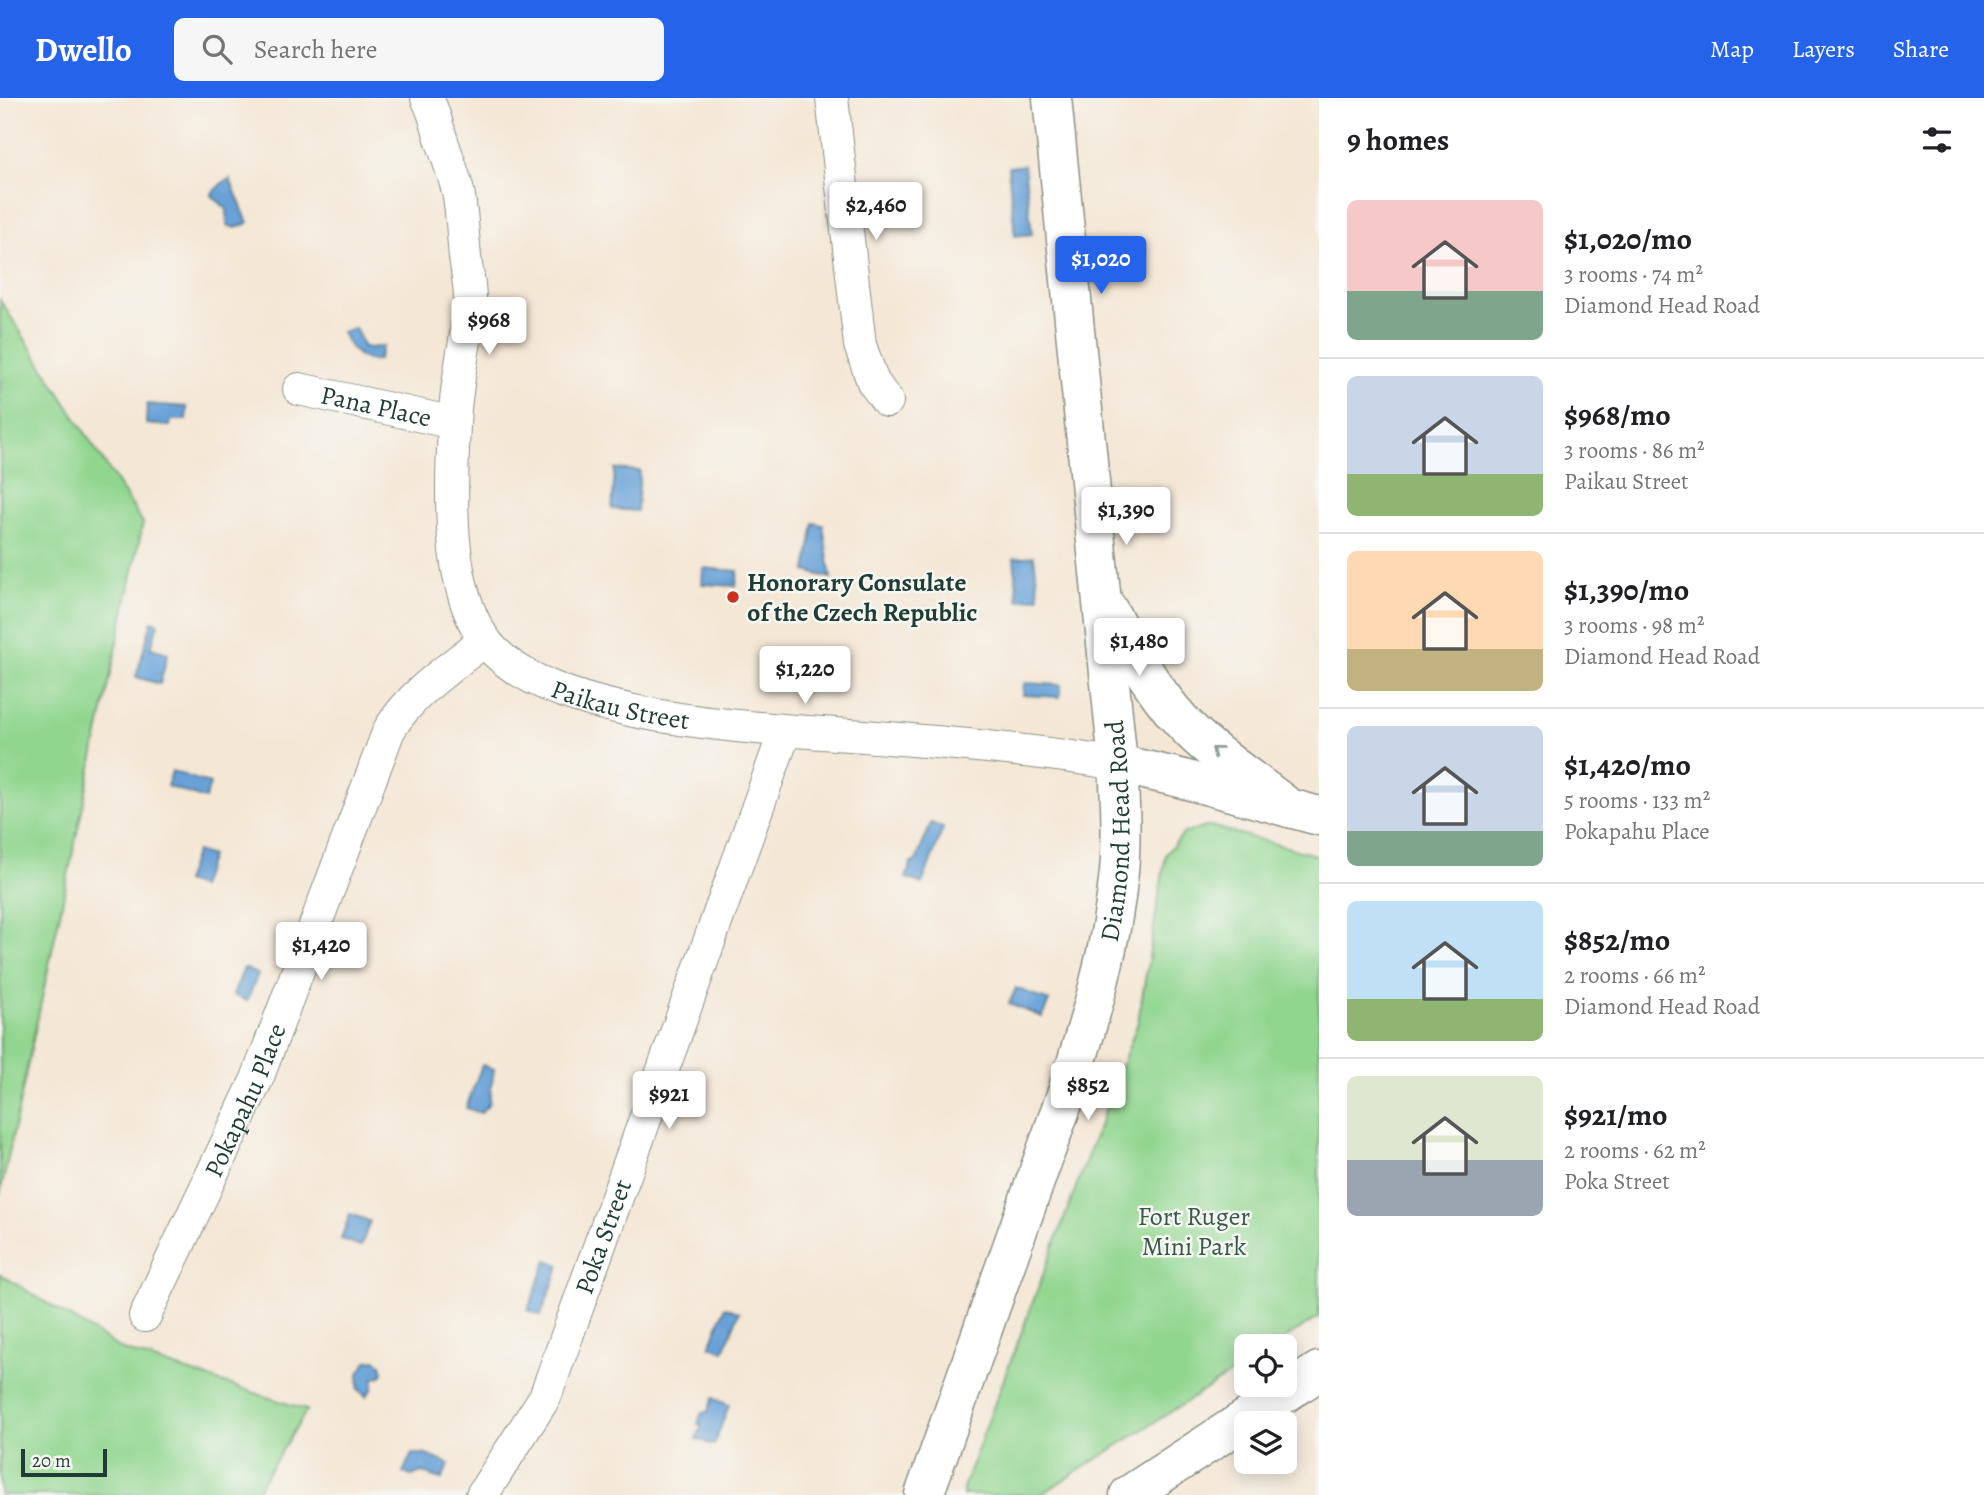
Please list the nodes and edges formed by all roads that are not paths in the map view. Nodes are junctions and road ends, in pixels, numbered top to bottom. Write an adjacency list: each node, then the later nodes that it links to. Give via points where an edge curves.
1 (428, 98): 6 (street, Paikau Street, via 458,195 470,301)
2 (832, 98): 5 (street, via 860,345 873,382)
3 (1052, 98): 7 (street, Diamond Head Road)
4 (299, 388): 6 (street, Pana Place)
5 (887, 401)
6 (454, 423): 8 (street, Paikau Street, via 457,562 465,597)
7 (1102, 598): 10 (street, Diamond Head Road); 11 (street, one-way to 7, via 1193,733 1171,710)
8 (485, 640): 9 (street, Paikau Street, via 509,663 538,680 598,703); 12 (street, Pokapahu Place, via 418,692 389,730 257,1079)
9 (785, 731): 10 (street, Paikau Street, via 942,743); 14 (street, Poka Street, via 545,1397)
10 (1118, 764): 11 (street, Paikau Street); 15 (street, Diamond Head Road, via 1119,872 1091,1018)
11 (1304, 812)
12 (145, 1316)
13 (1319, 1371): 16 (street)
14 (482, 1495)
15 (924, 1495)
16 (1129, 1495)

